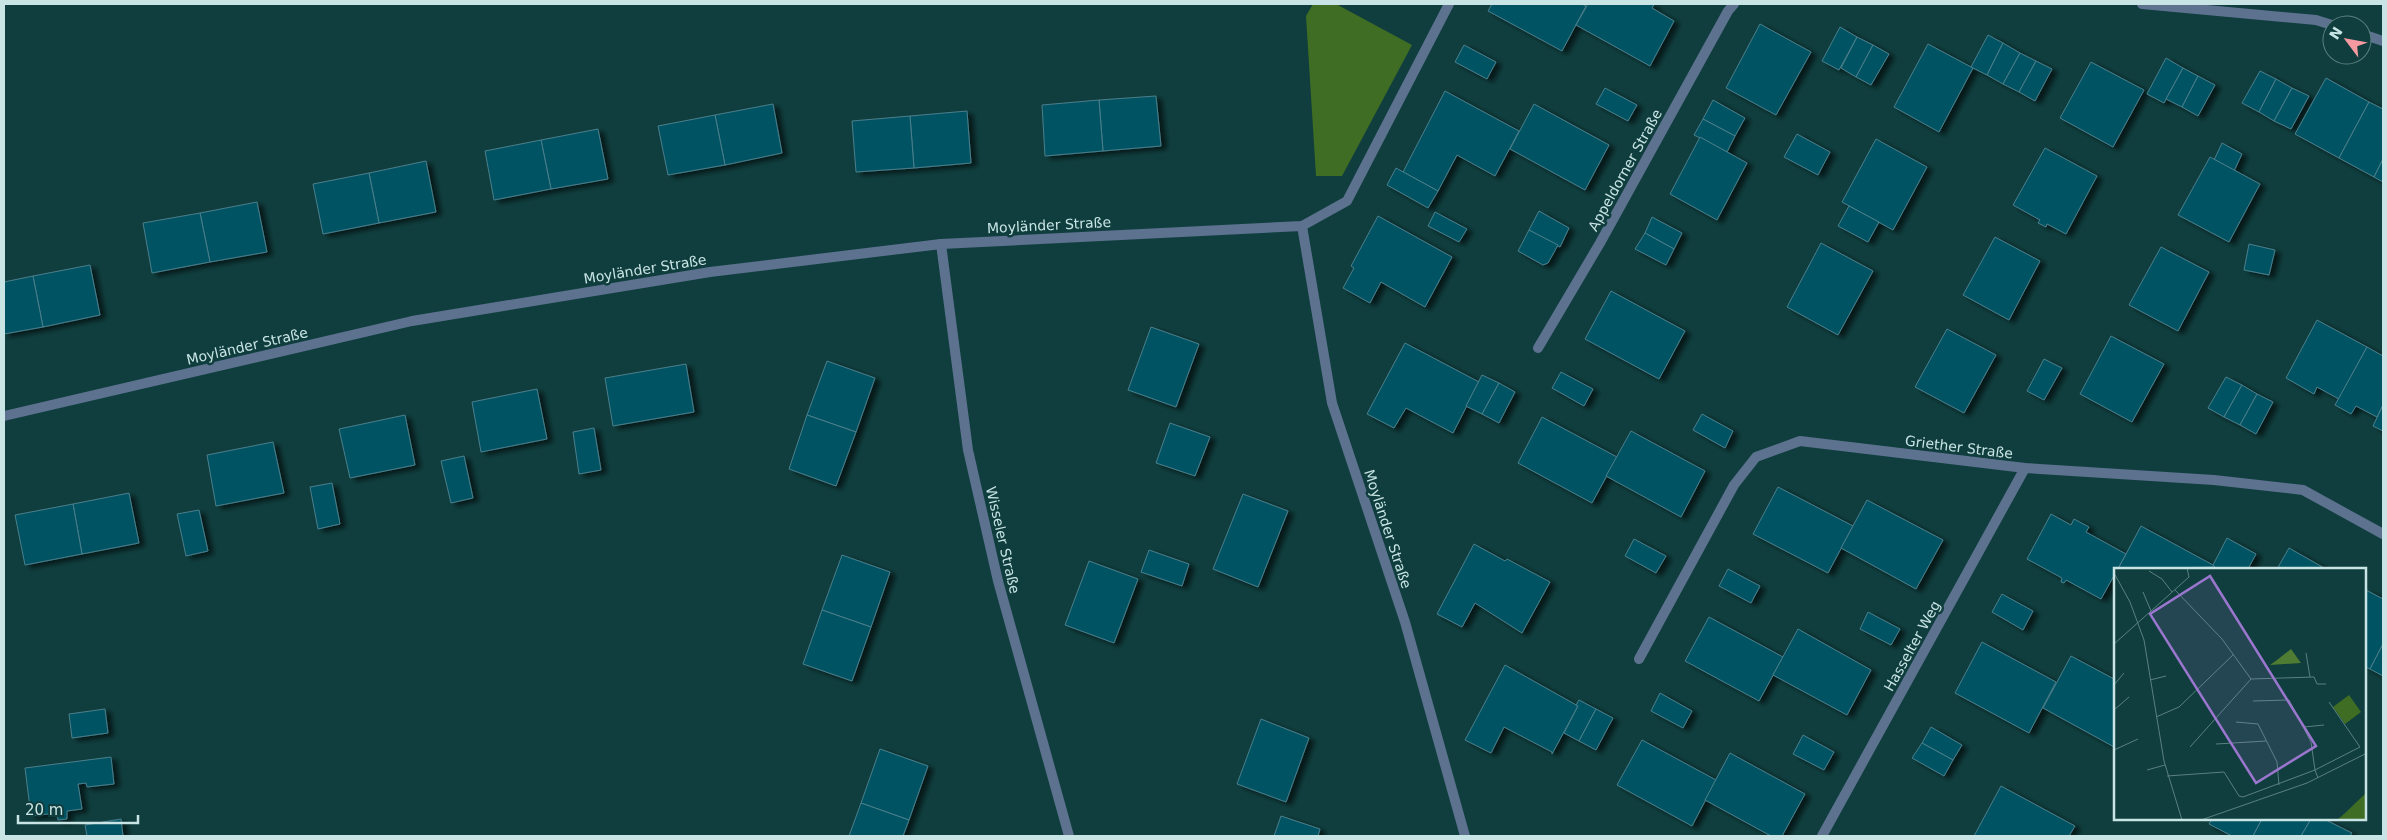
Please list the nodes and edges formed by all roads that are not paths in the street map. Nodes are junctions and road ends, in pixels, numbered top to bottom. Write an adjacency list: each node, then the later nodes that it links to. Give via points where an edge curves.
1 (1449, 4): 5 (street, Moyländer Straße, via 1347,201)
2 (1734, 4): 7 (street, Appeldorner Straße)
3 (2142, 4): 4 (street)
4 (2322, 22)
5 (1302, 226): 6 (street, Moyländer Straße); 13 (street, Moyländer Straße, via 1332,403 1404,622)
6 (941, 244): 8 (street, Moyländer Straße, via 710,272 412,321); 12 (street, Wisseler Straße, via 968,450 998,582)
7 (1538, 348)
8 (4, 416)
9 (2025, 468): 10 (street, Griether Straße, via 2214,480 2303,490); 11 (street, Griether Straße, via 1800,441 1756,456 1734,486); 14 (street, Hasselter Weg)
10 (2383, 534)
11 (1639, 659)
12 (1069, 836)
13 (1465, 836)
14 (1822, 836)

